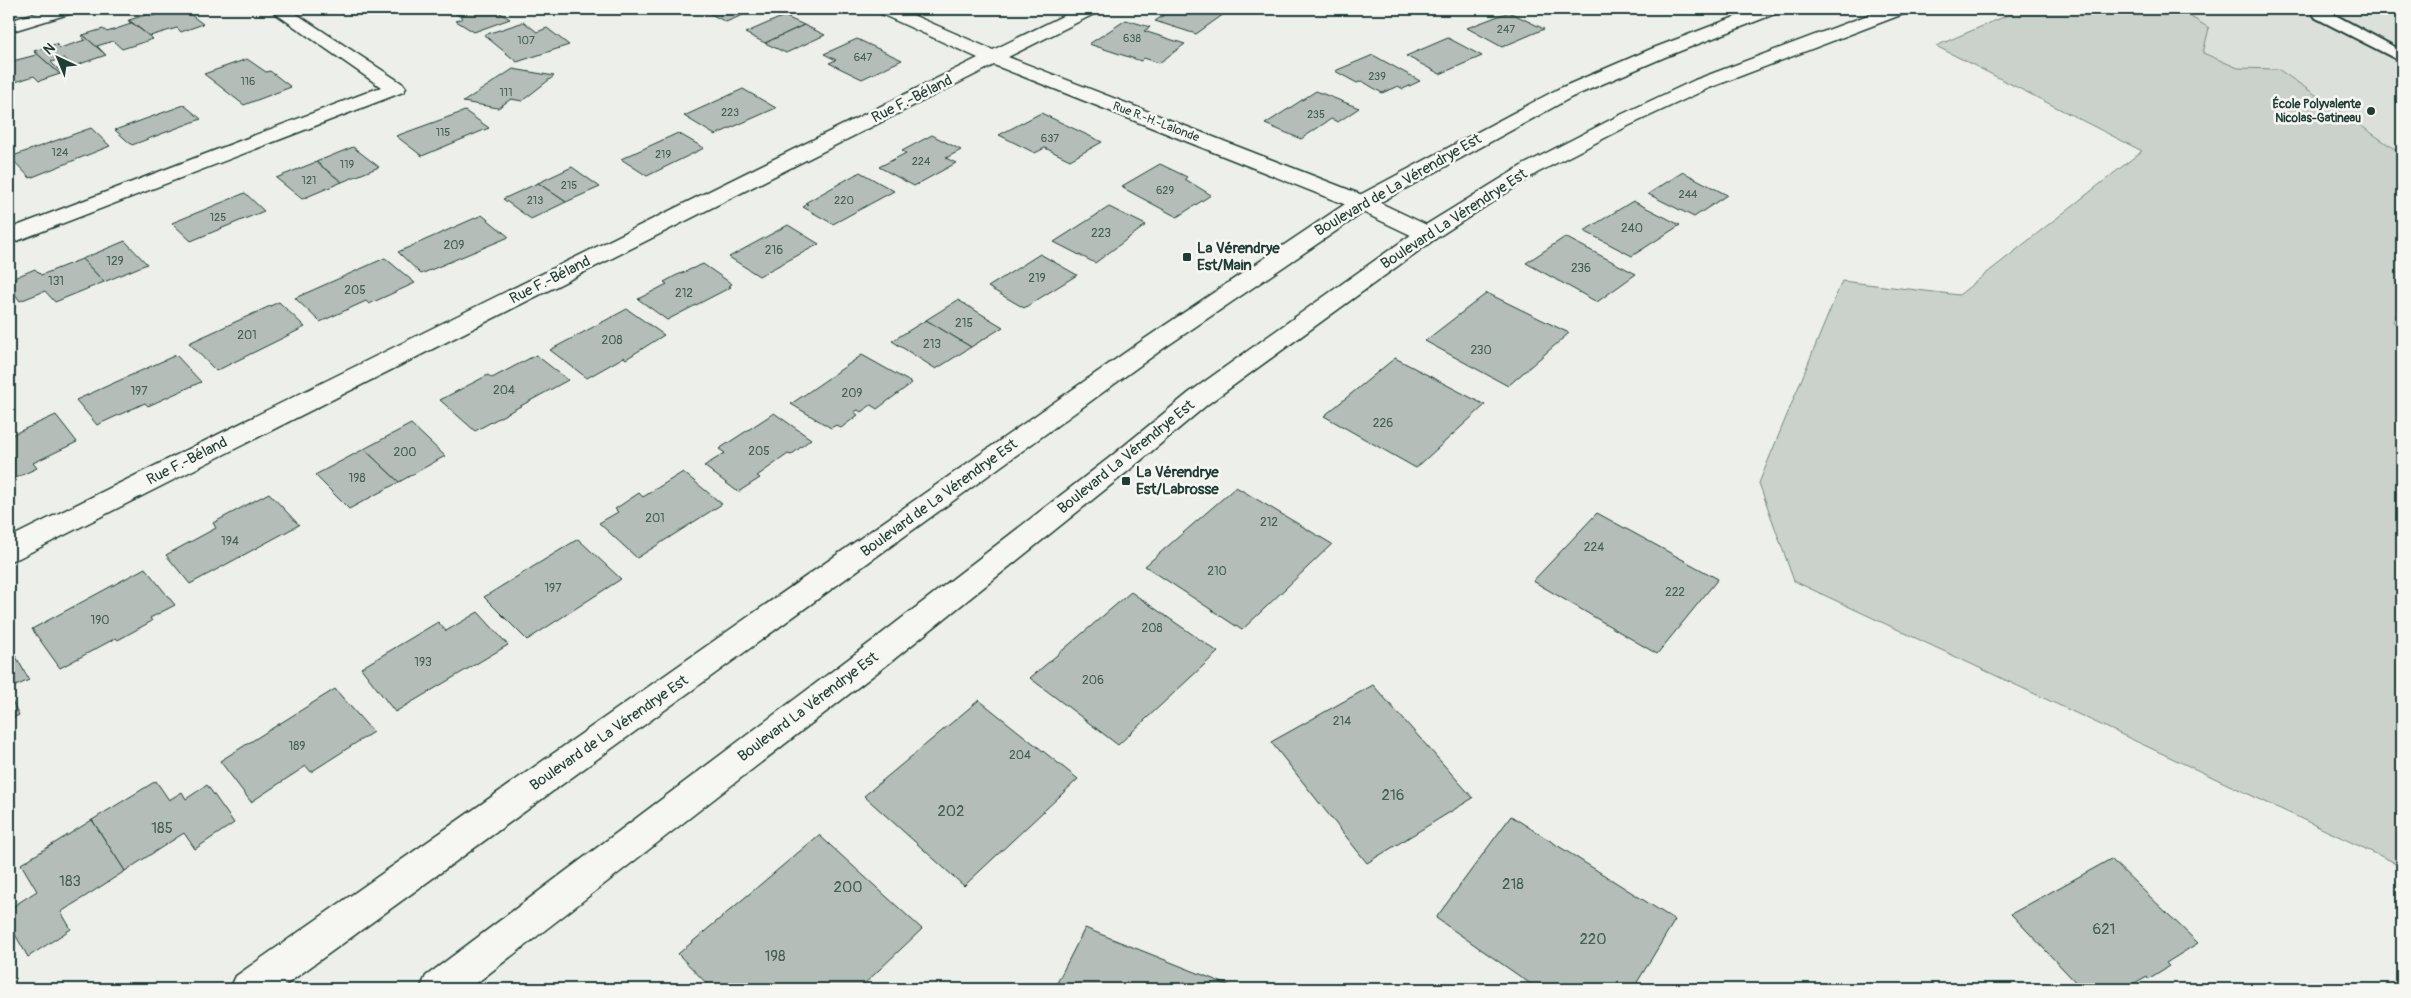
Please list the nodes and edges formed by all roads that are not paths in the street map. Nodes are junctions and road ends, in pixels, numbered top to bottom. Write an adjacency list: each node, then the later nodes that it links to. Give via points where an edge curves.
1 (66, 9): 8 (main road)
2 (278, 9): 13 (main road, via 396,88)
3 (885, 9): 10 (main road, Rue R.-H.-Lalonde)
4 (1090, 9): 10 (main road, Rue F.-Béland)
5 (1771, 9): 11 (main road, Boulevard de La Vérendrye Est, via 1658,52 1565,93)
6 (1900, 9): 12 (main road, Boulevard La Vérendrye Est, via 1702,84 1621,122 1530,170)
7 (2317, 9): 9 (lane, via 2321,15)
8 (9, 27)
9 (2402, 57)
10 (994, 58): 11 (main road, Rue R.-H.-Lalonde); 14 (main road, Rue F.-Béland)
11 (1362, 202): 12 (main road, Rue R.-H.-Lalonde); 15 (main road, Boulevard de La Vérendrye Est, via 1155,343)
12 (1427, 234): 16 (main road, Boulevard La Vérendrye Est, via 1199,398 882,651)
13 (9, 237)
14 (9, 550)
15 (249, 989)
16 (438, 989)

